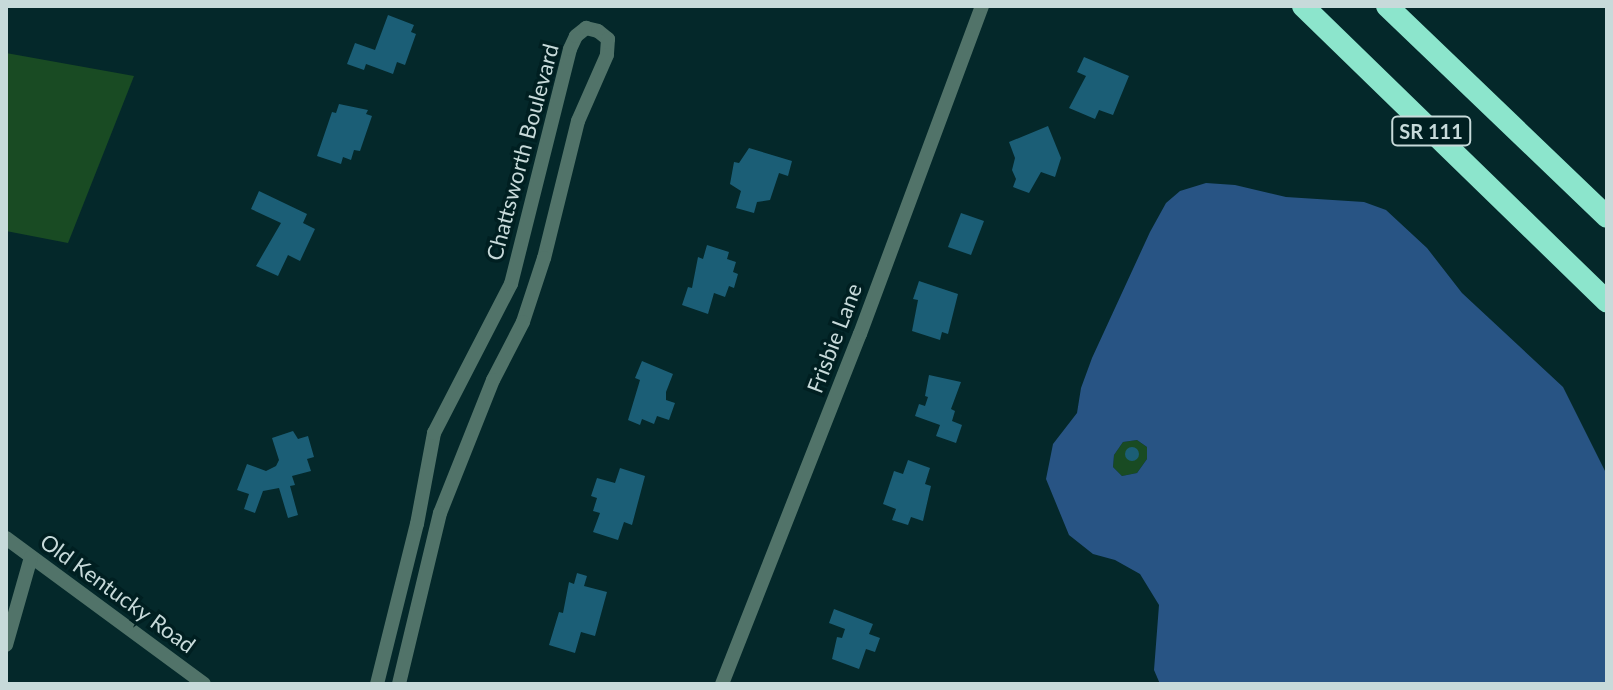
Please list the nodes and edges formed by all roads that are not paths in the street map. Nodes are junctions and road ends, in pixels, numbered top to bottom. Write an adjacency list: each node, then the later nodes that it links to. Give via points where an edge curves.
1 (982, 6): 12 (street, Frisbie Lane)
2 (1303, 6): 5 (highway, SR 111)
3 (1387, 6): 4 (highway, SR 111)
4 (1607, 217)
5 (1607, 302)
6 (6, 538): 7 (street, Old Kentucky Road)
7 (31, 557): 8 (street); 9 (street, Old Kentucky Road)
8 (6, 645)
9 (204, 684)
10 (377, 684): 11 (street, Chattsworth Boulevard, via 434,433 511,284 570,49 586,28 598,31 608,39 607,55 578,121 523,322 493,380 440,513)
11 (399, 684)
12 (722, 684)

